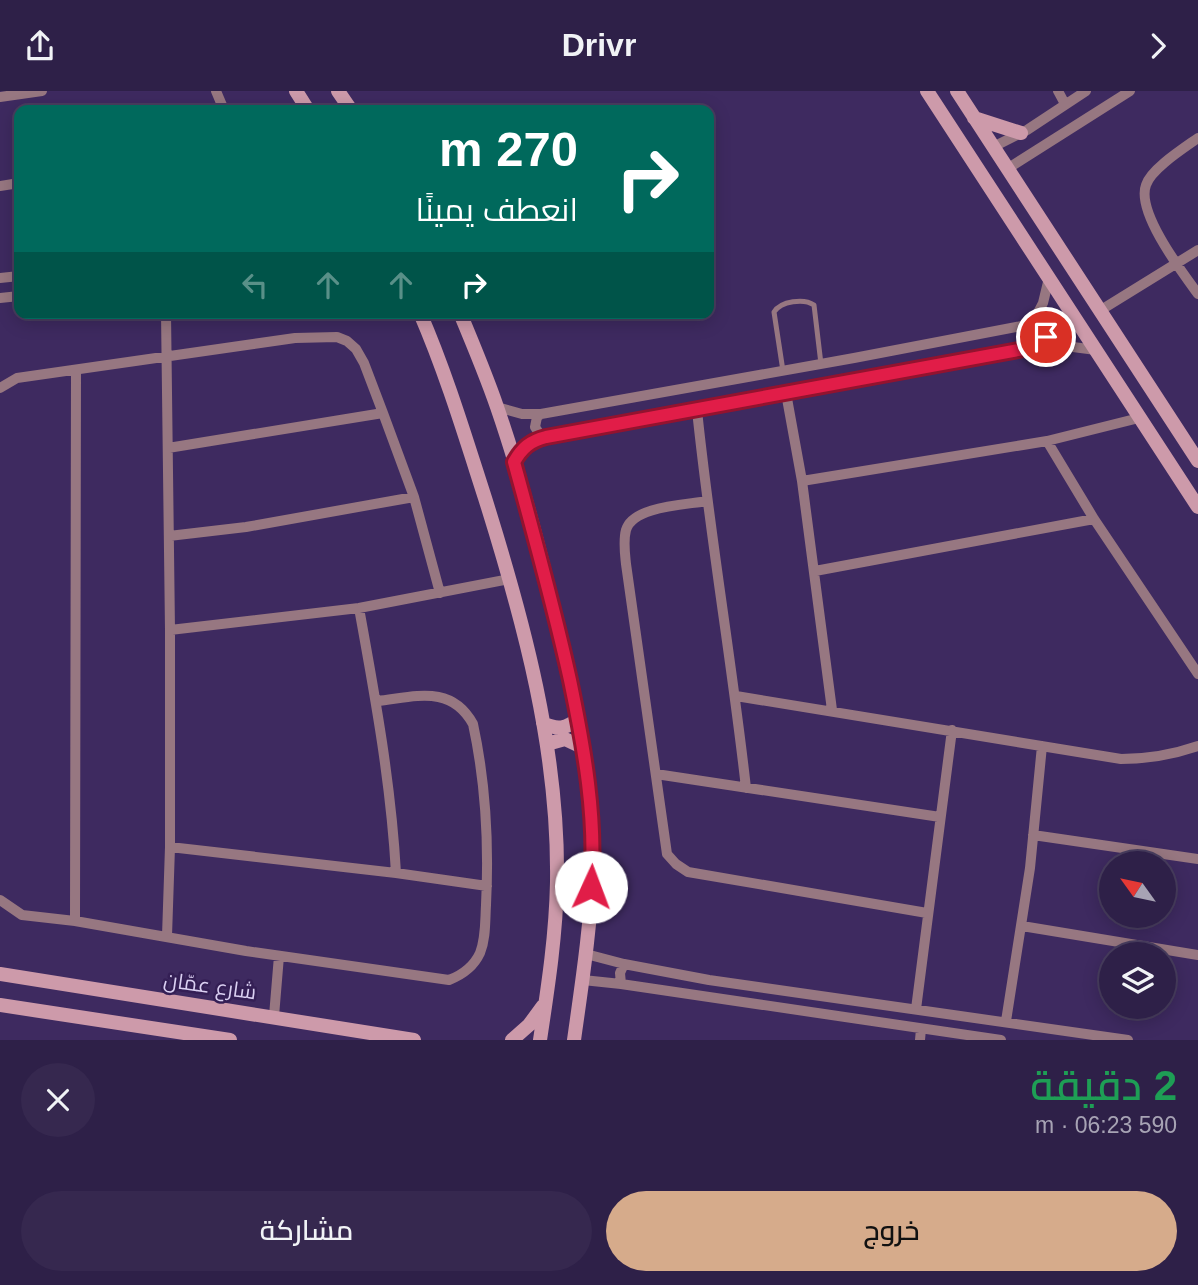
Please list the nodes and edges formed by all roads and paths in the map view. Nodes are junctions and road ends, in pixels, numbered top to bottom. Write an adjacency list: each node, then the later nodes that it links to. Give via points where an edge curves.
1 (42, 91): 7 (street)
2 (927, 91): 17 (street)
3 (957, 91): 9 (street)
4 (1058, 91): 8 (street)
5 (1086, 91): 8 (street)
6 (1130, 91): 13 (street)
7 (0, 97)
8 (1065, 104): 10 (street)
9 (974, 118): 10 (street); 12 (street)
10 (1024, 132): 12 (street); 13 (street)
11 (1198, 138): 16 (street, via 1154,172 1146,184 1144,201)
12 (992, 147): 14 (street)
13 (1039, 148): 14 (street)
14 (1007, 169): 19 (street)
15 (1198, 250): 16 (street)
16 (1176, 263): 18 (street); 19 (street)
17 (1049, 277): 23 (street); 25 (street)
18 (1198, 294)
19 (1101, 310): 40 (street)
20 (166, 319): 26 (street)
21 (423, 319): 49 (street, via 443,368)
22 (462, 319): 32 (street)
23 (1032, 324): 24 (street, via 1046,333); 27 (street)
24 (1040, 346): 25 (street); 31 (street)
25 (1096, 350): 36 (street)
26 (166, 355): 28 (street); 34 (street, via 337,337 356,349); 39 (street)
27 (821, 364): 29 (street); 29 (lane, via 814,305 806,301 782,304 774,312)
28 (76, 370): 30 (street, via 17,378); 74 (street)
29 (783, 371): 35 (street)
30 (0, 388)
31 (786, 393): 33 (street); 42 (street)
32 (497, 407): 35 (street); 41 (street)
33 (697, 410): 37 (street); 44 (street)
34 (383, 413): 39 (street); 43 (street)
35 (541, 414): 37 (street, via 535,428)
36 (1139, 418): 38 (street); 45 (street)
37 (546, 437): 41 (street, via 526,446)
38 (1047, 440): 42 (street); 46 (street)
39 (169, 448): 47 (street)
40 (1198, 461)
41 (514, 462): 57 (street)
42 (802, 481): 48 (street)
43 (414, 497): 47 (street); 50 (street)
44 (707, 501): 54 (street); 64 (street, via 645,512 634,517 626,529 626,564)
45 (1198, 507)
46 (1094, 519): 48 (street); 53 (street)
47 (169, 536): 52 (street)
48 (815, 571): 56 (street)
49 (510, 579): 50 (street); 58 (street)
50 (440, 593): 51 (street)
51 (359, 608): 52 (street); 55 (street)
52 (170, 630): 68 (street)
53 (1198, 674)
54 (736, 696): 56 (street); 65 (street)
55 (377, 701): 70 (street, via 393,813); 71 (street, via 433,695 466,712 478,743 487,816)
56 (832, 710): 59 (street)
57 (578, 719): 58 (street, via 561,728); 63 (street)
58 (543, 723): 60 (street)
59 (952, 730): 61 (street); 66 (street)
60 (547, 744): 63 (street, via 565,739); 84 (street, via 557,881)
61 (1042, 746): 62 (street, via 1148,759); 67 (street)
62 (1198, 746)
63 (582, 747): 77 (street, via 593,865)
64 (656, 774): 65 (street); 73 (street, via 667,854 688,872)
65 (747, 788): 66 (street)
66 (940, 817): 73 (street)
67 (1033, 835): 69 (street); 75 (street)
68 (170, 847): 70 (street); 76 (street)
69 (1198, 859)
70 (396, 873): 71 (street)
71 (487, 886): 79 (street, via 484,941 479,956 461,976 449,980)
72 (0, 900): 74 (street, via 22,915)
73 (927, 913): 86 (street)
74 (75, 921): 76 (street)
75 (1022, 926): 78 (street); 88 (street)
76 (167, 936): 79 (street)
77 (586, 954): 80 (street); 82 (street)
78 (1198, 955)
79 (279, 956): 87 (street)
80 (624, 964): 83 (street); 86 (street)
81 (0, 974): 87 (street, شارع عمّان)
82 (583, 981): 83 (street); 94 (street)
83 (621, 984): 89 (street)
84 (546, 1002): 92 (street); 93 (street)
85 (0, 1005): 90 (street)
86 (916, 1009): 88 (street)
87 (274, 1016): 91 (street, شارع عمّان)
88 (1006, 1021): 97 (street)
89 (921, 1029): 95 (street); 96 (street)
90 (230, 1040)
91 (414, 1040)
92 (512, 1040)
93 (540, 1040)
94 (574, 1040)
95 (919, 1040)
96 (1001, 1040)
97 (1128, 1040)

